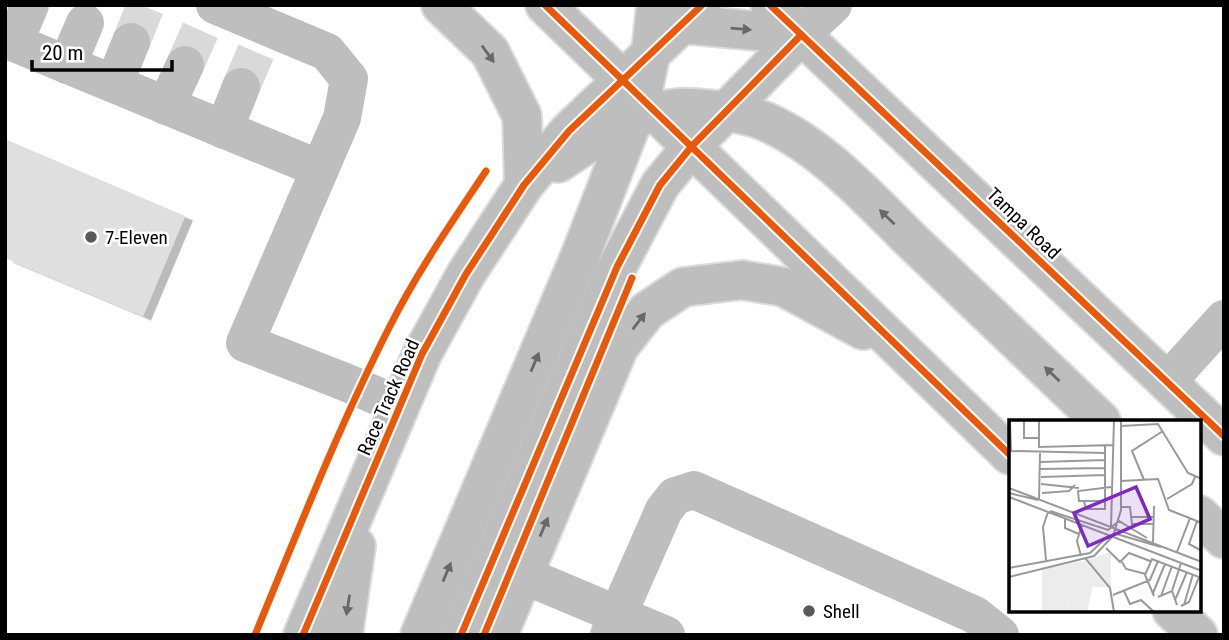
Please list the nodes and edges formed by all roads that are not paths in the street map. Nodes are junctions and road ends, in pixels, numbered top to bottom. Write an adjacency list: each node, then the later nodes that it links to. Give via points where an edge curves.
1 (30, 5): 10 (main road)
2 (441, 5): 22 (main road, one-way to 22, via 490,52 522,116)
3 (545, 5): 16 (main road)
4 (770, 5): 9 (main road, Tampa Road)
5 (833, 5): 9 (main road)
6 (670, 9): 9 (main road, one-way to 9); 16 (main road, Race Track Road, via 651,52)
7 (210, 11): 21 (main road, via 263,36 327,52 349,79 342,118)
8 (85, 23): 12 (main road)
9 (801, 35): 18 (main road); 25 (main road, Tampa Road)
10 (10, 41): 12 (main road)
11 (131, 42): 14 (main road)
12 (67, 65): 14 (main road)
13 (184, 65): 17 (main road)
14 (114, 83): 17 (main road)
15 (242, 87): 19 (main road)
16 (638, 103): 18 (main road); 20 (main road); 22 (main road, Race Track Road, via 569,131); 38 (main road, one-way to 16, via 581,254)
17 (166, 106): 19 (main road)
18 (725, 112): 20 (main road); 27 (main road, one-way to 18, via 852,183 769,123)
19 (224, 130): 21 (main road)
20 (692, 146): 24 (main road); 39 (main road, via 660,185 635,230)
21 (320, 169): 26 (main road, via 245,343)
22 (524, 186): 26 (main road, Race Track Road, via 466,274 422,354)
23 (1224, 319): 25 (main road)
24 (904, 352): 29 (main road); 33 (main road, one-way to 24, via 619,347 647,310 683,287 742,280 784,287)
25 (1167, 382): 28 (main road, Tampa Road)
26 (400, 406): 30 (main road, Race Track Road)
27 (1100, 420)
28 (1224, 436)
29 (1009, 454)
30 (365, 489): 36 (main road, Race Track Road); 37 (main road, one-way to 37)
31 (1201, 517): 32 (main road)
32 (1224, 538)
33 (523, 575): 35 (main road); 40 (main road)
34 (1174, 612): 43 (main road)
35 (613, 624): 41 (main road); 42 (main road, via 664,510 675,496 694,491 975,615)
36 (303, 635)
37 (343, 635)
38 (421, 635)
39 (461, 635)
40 (498, 635)
41 (666, 635)
42 (1000, 635)
43 (1198, 635)

